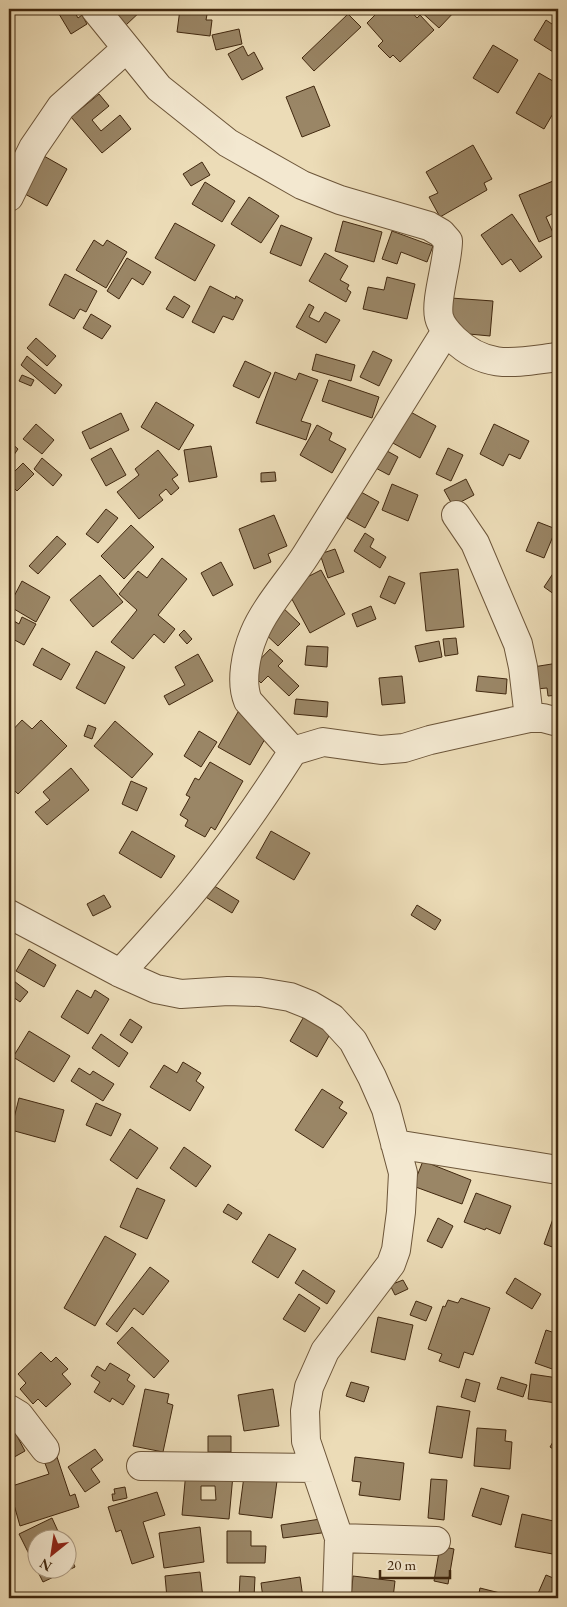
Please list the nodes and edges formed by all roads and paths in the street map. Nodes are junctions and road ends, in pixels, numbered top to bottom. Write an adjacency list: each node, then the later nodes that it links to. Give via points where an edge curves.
1 (95, 9): 2 (street)
2 (128, 50): 3 (street, via 61,107 33,148); 4 (street, via 159,88 228,143 262,163 302,185 340,200 429,226 440,233 448,241 439,317)
3 (9, 197)
4 (446, 331): 5 (street, via 479,358 504,363); 9 (street, via 254,635 248,655 245,693 248,701)
5 (558, 357)
6 (456, 515): 7 (street, via 475,543 518,644 524,667)
7 (529, 718): 8 (street); 9 (street, via 404,748 381,750 323,742)
8 (558, 722)
9 (293, 750): 11 (street, via 220,856 170,918)
10 (9, 914): 11 (street)
11 (120, 972): 12 (street, via 156,989 182,994 244,991 290,997 332,1018 354,1040 386,1110)
12 (395, 1144): 13 (street); 17 (street, via 403,1173 396,1250 391,1264 325,1351 309,1387 305,1411 306,1441)
13 (558, 1170)
14 (9, 1409): 15 (street, via 19,1415)
15 (45, 1449)
16 (141, 1466): 17 (street)
17 (316, 1468): 18 (street)
18 (339, 1538): 19 (street); 20 (street)
19 (436, 1542)
20 (337, 1598)

